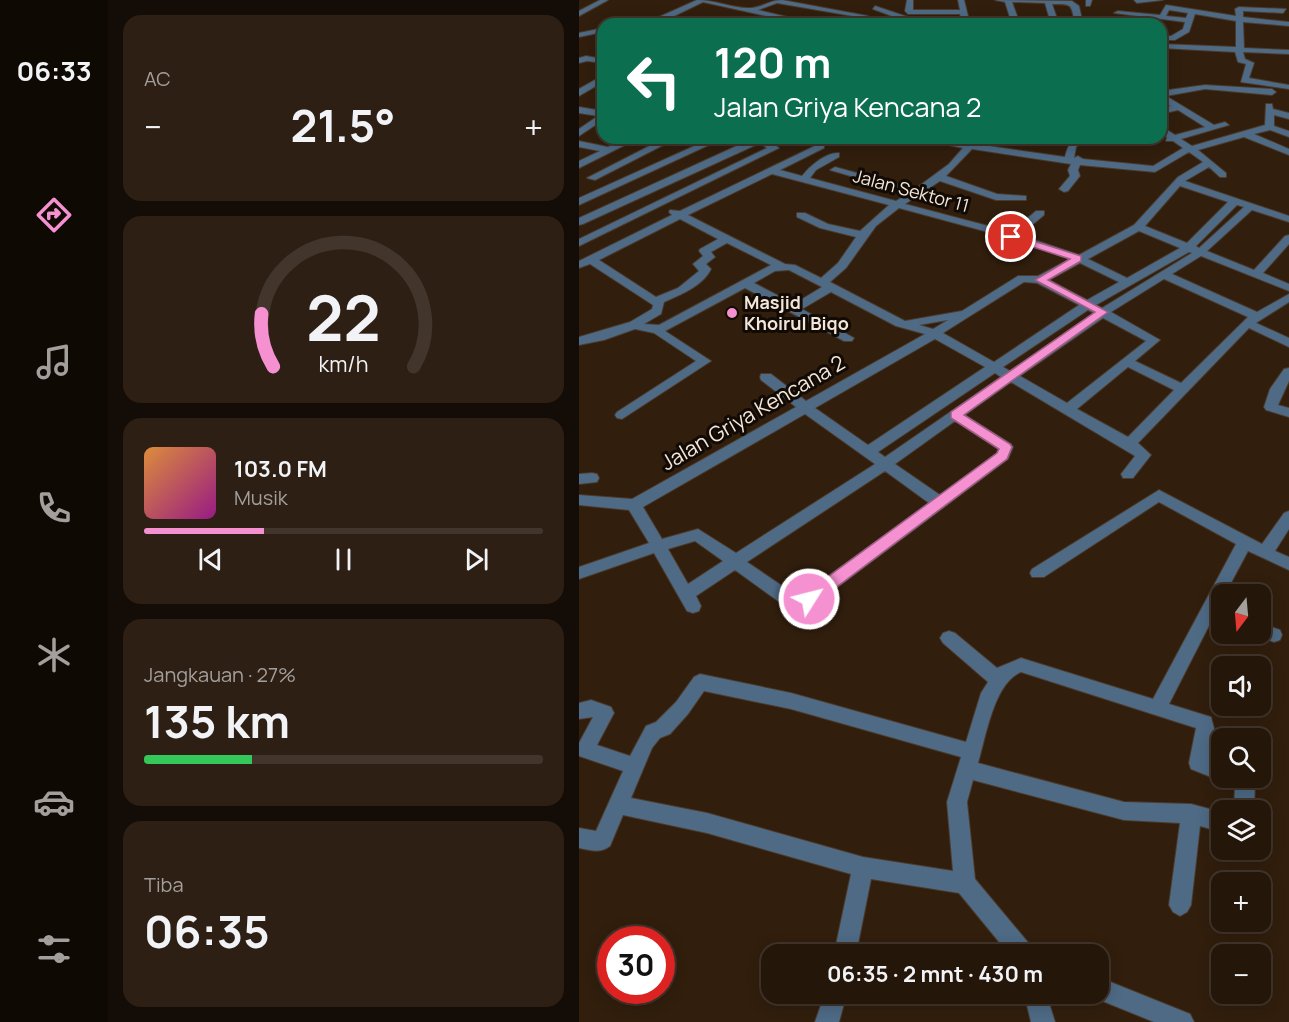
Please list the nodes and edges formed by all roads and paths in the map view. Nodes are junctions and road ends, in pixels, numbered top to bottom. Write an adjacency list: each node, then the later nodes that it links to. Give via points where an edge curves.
1 (605, 0): 15 (street)
2 (910, 0): 22 (street, via 911,12)
3 (961, 0): 22 (street)
4 (1000, 0): 5 (street); 17 (street)
5 (1008, 0): 9 (street); 34 (street)
6 (1160, 0): 10 (street)
7 (676, 1): 8 (street)
8 (700, 1): 19 (street); 28 (street)
9 (1048, 1): 18 (street, via 1070,2); 35 (street)
10 (1137, 1)
11 (579, 3): 15 (street)
12 (883, 3): 16 (street)
13 (1261, 4): 20 (street); 20 (street, via 1274,2)
14 (1089, 5): 18 (street)
15 (594, 6): 24 (street)
16 (875, 8): 31 (street); 32 (street)
17 (1001, 9)
18 (1075, 9): 36 (street)
19 (752, 10): 26 (street); 30 (street, via 779,1)
20 (1282, 10): 27 (street); 40 (street, via 1239,9)
21 (1192, 11): 38 (street, via 1166,7); 40 (street); 41 (street)
22 (963, 12): 33 (street)
23 (1117, 13): 25 (street)
24 (579, 14)
25 (1139, 15): 37 (street); 38 (street)
26 (780, 17): 29 (street)
27 (1289, 17)
28 (663, 18)
29 (785, 18)
30 (851, 18)
31 (862, 18)
32 (903, 18)
33 (964, 18)
34 (1014, 18)
35 (1053, 18)
36 (1077, 18)
37 (1138, 18)
38 (1162, 18)
39 (1167, 18): 41 (street)
40 (1239, 19): 42 (street); 51 (street)
41 (1188, 20): 48 (street, via 1187,30)
42 (1289, 24)
43 (579, 25): 44 (street)
44 (597, 31)
45 (597, 32): 46 (street)
46 (579, 35)
47 (1167, 38): 48 (street)
48 (1172, 38): 49 (street)
49 (1197, 45): 50 (street); 51 (street)
50 (1167, 46)
51 (1239, 49): 52 (street); 56 (street, via 1242,62 1250,64 1245,80)
52 (1289, 52)
53 (597, 60): 54 (street)
54 (579, 61)
55 (597, 82): 58 (street)
56 (1289, 87)
57 (1272, 92): 59 (street, via 1205,87)
58 (579, 93)
59 (1167, 94)
60 (1167, 99): 61 (street)
61 (1179, 107): 63 (street); 69 (street)
62 (579, 110): 64 (street)
63 (1167, 110)
64 (597, 114)
65 (1289, 116): 68 (street, via 1269,109)
66 (597, 120): 70 (street)
67 (1225, 125): 69 (street)
68 (1270, 127): 71 (street); 72 (street)
69 (1213, 128): 73 (street)
70 (579, 133)
71 (1245, 134): 87 (street); 88 (street)
72 (1289, 134)
73 (1167, 138): 87 (street)
74 (597, 142): 84 (street)
75 (579, 144): 84 (street)
76 (620, 144): 86 (street)
77 (660, 144): 98 (street)
78 (706, 144): 102 (street)
79 (746, 144): 105 (street)
80 (768, 144): 110 (street, via 774,148)
81 (971, 144): 99 (street)
82 (984, 144): 90 (street)
83 (1074, 144): 90 (street)
84 (592, 146): 86 (street)
85 (821, 146): 94 (street)
86 (607, 150): 92 (street)
87 (1187, 150): 91 (street); 93 (street)
88 (1289, 153)
89 (836, 155): 100 (street, via 813,168)
90 (1074, 159): 93 (street); 103 (street, via 1075,176)
91 (1207, 164): 97 (street); 101 (street, Jalan Griya Kencana 2)
92 (579, 165)
93 (1155, 169): 101 (street)
94 (768, 170): 100 (street, Jalan Sektor 11); 113 (street)
95 (835, 170): 104 (street)
96 (579, 173): 98 (street)
97 (1223, 175)
98 (592, 178): 102 (street)
99 (941, 178): 104 (street); 106 (street, via 996,197)
100 (804, 179): 109 (street, Jalan Sektor 11)
101 (1181, 181): 107 (street); 117 (street, Jalan Griya Kencana 2)
102 (618, 185): 108 (street)
103 (1063, 189)
104 (917, 192): 109 (street)
105 (638, 194): 110 (street); 116 (street)
106 (1022, 198)
107 (1235, 201): 111 (street); 126 (street)
108 (579, 202)
109 (899, 204): 119 (street); 121 (street, Jalan Sektor 11)
110 (659, 205): 113 (street); 120 (street)
111 (1251, 206): 115 (street); 126 (street)
112 (1040, 213): 121 (street)
113 (679, 214): 122 (street); 125 (street)
114 (801, 215): 119 (street, via 824,226)
115 (1289, 219)
116 (579, 222)
117 (1138, 227): 126 (street); 127 (street, Jalan Griya Kencana 2)
118 (579, 232): 120 (street)
119 (862, 235): 135 (street)
120 (592, 236): 124 (street); 125 (street)
121 (1011, 237): 127 (street, Jalan Sektor 11)
122 (727, 238): 129 (street); 138 (street, via 704,251 710,257 699,264 704,272 682,290)
123 (1289, 238): 130 (street)
124 (579, 243)
125 (614, 248): 128 (street)
126 (1193, 251): 130 (street); 131 (street); 133 (street)
127 (1078, 258): 132 (street, Jalan Griya Kencana 2); 133 (street)
128 (584, 262): 138 (street)
129 (781, 266): 134 (street); 135 (street, via 791,267)
130 (1255, 274): 136 (street)
131 (1164, 275): 142 (street); 143 (street)
132 (1040, 280): 139 (street); 141 (street, Jalan Griya Kencana 2, via 1022,278)
133 (1127, 282): 139 (street)
134 (745, 283): 140 (street); 146 (street)
135 (825, 285): 140 (street); 144 (street)
136 (1289, 288)
137 (1289, 297): 143 (street)
138 (655, 301): 145 (street, via 660,308)
139 (1089, 304): 142 (street); 152 (street)
140 (794, 309): 148 (street)
141 (968, 312): 144 (street, Jalan Griya Kencana 2); 147 (street, Jalan Griya Kencana 2)
142 (1103, 312): 151 (street, via 1154,340); 155 (street)
143 (1252, 320): 150 (street); 156 (street)
144 (900, 323): 147 (street)
145 (635, 325): 146 (street); 149 (street)
146 (659, 330): 160 (street, via 705,361)
147 (934, 333): 152 (street); 157 (street, Jalan Griya Kencana 2)
148 (848, 338)
149 (579, 341)
150 (1289, 343)
151 (1127, 362): 156 (street); 158 (street)
152 (993, 367): 155 (street); 163 (street)
153 (1289, 372): 159 (street, via 1271,407)
154 (766, 377): 157 (street)
155 (1010, 377): 158 (street); 161 (street)
156 (1184, 390): 162 (street)
157 (805, 409): 163 (street); 168 (street, Jalan Griya Kencana 2)
158 (1068, 410): 162 (street)
159 (1289, 413)
160 (622, 415)
161 (955, 415): 164 (street); 167 (street, via 1006,447 1006,451)
162 (1129, 444): 165 (street, via 1144,455)
163 (869, 451): 164 (street)
164 (886, 463): 167 (street); 173 (street)
165 (1128, 474)
166 (579, 500): 168 (street)
167 (940, 503): 173 (street, via 809,599 791,601)
168 (634, 506): 171 (street)
169 (1289, 517): 172 (street)
170 (1245, 541): 172 (street); 176 (street, via 1159,495); 177 (street)
171 (657, 546): 173 (street, via 698,536); 175 (street); 178 (street)
172 (1265, 553): 174 (street)
173 (737, 562): 178 (street)
174 (1289, 564)
175 (579, 573)
176 (1038, 573)
177 (1226, 584)
178 (687, 593): 179 (street)
179 (693, 606)
180 (1211, 618): 183 (street)
181 (949, 638): 182 (street)
182 (998, 680): 183 (street, via 1011,666 1021,665); 185 (street, via 990,693)
183 (1158, 707): 187 (street, via 1205,723 1198,763)
184 (579, 712): 186 (street, via 591,708 605,713 585,750)
185 (969, 761): 186 (street, via 791,701 700,682 663,728 653,732); 189 (street, via 1124,811); 193 (street, via 957,802)
186 (634, 766): 188 (street)
187 (1211, 768)
188 (618, 805): 191 (street, via 603,839 599,842); 192 (street, via 707,823)
189 (1191, 814): 190 (street); 194 (street)
190 (1211, 819)
191 (579, 838)
192 (863, 867): 193 (street); 195 (street)
193 (965, 883): 196 (street)
194 (1180, 905)
195 (847, 944)
196 (1015, 944)
197 (1109, 992): 202 (street)
198 (832, 1004): 200 (street)
199 (1038, 1004): 201 (street)
200 (827, 1022)
201 (1044, 1022)
202 (1182, 1022)

